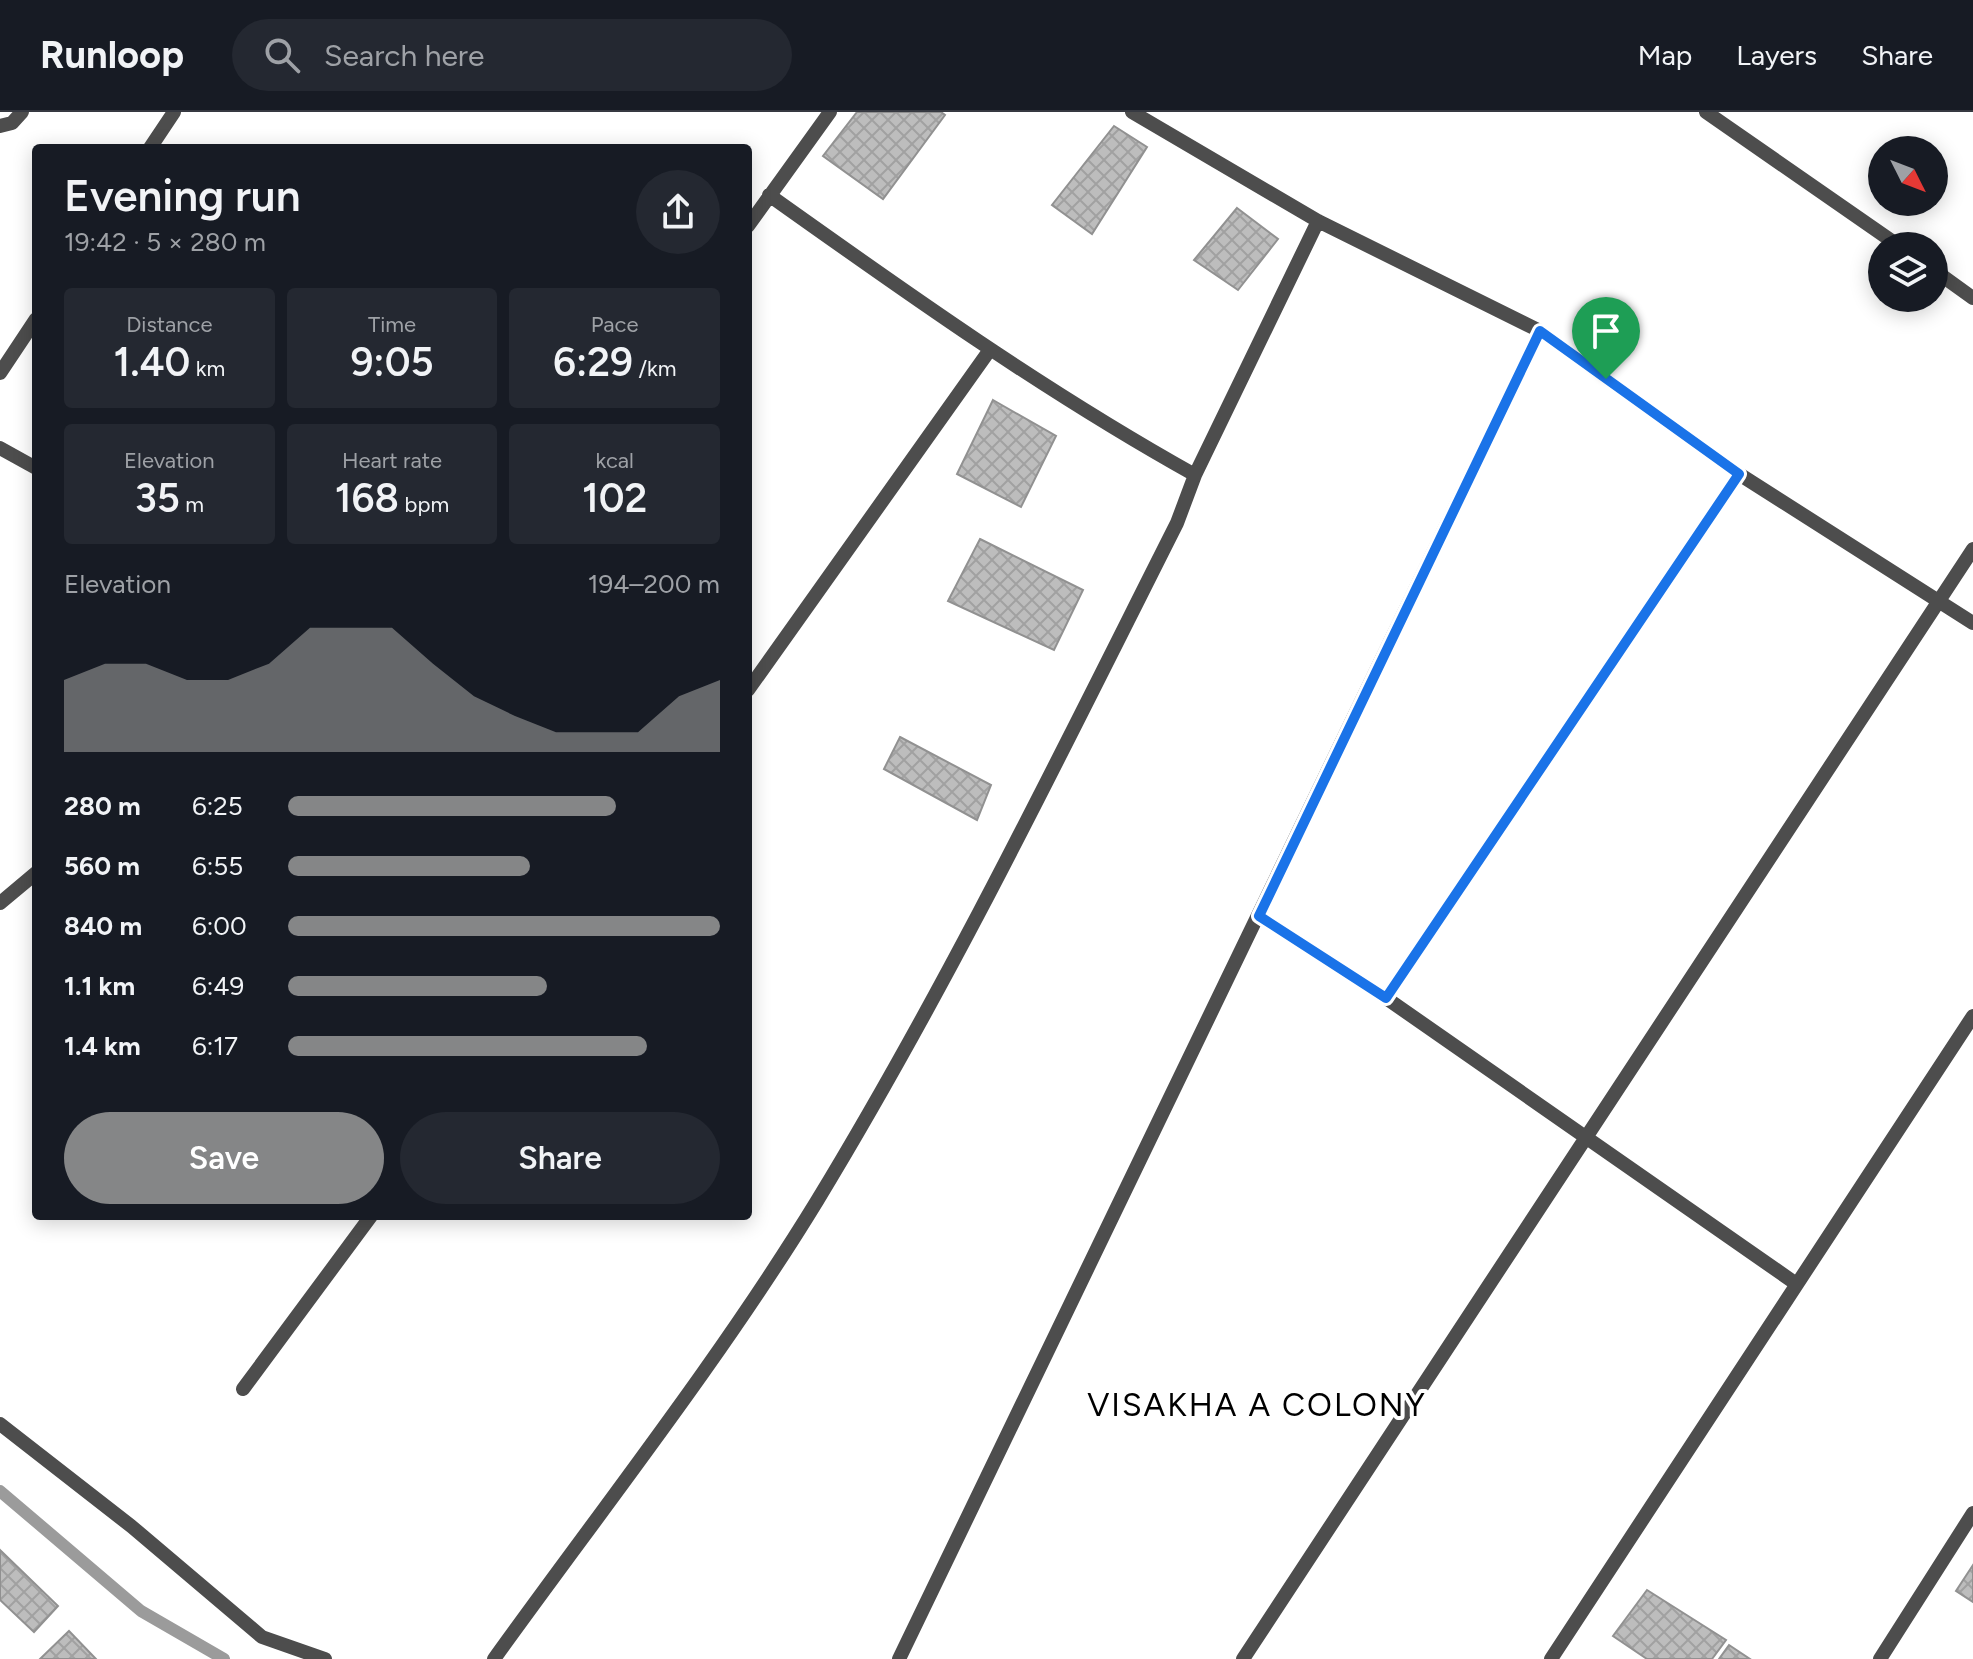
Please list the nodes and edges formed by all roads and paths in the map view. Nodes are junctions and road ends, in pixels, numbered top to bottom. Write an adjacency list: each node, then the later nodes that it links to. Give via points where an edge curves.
1 (22, 112): 6 (street)
2 (174, 112): 7 (street)
3 (830, 112): 8 (street)
4 (1132, 112): 10 (street)
5 (1706, 112): 11 (street)
6 (0, 126)
7 (153, 144)
8 (769, 195): 9 (street); 16 (street)
9 (752, 220)
10 (1318, 221): 15 (street); 21 (street)
11 (1879, 232)
12 (1948, 280): 13 (street)
13 (1973, 298)
14 (32, 325): 17 (street)
15 (1540, 331): 20 (street); 28 (street)
16 (989, 351): 21 (street); 25 (street)
17 (0, 373)
18 (0, 448): 19 (street)
19 (32, 466)
20 (1739, 474): 23 (street); 29 (street)
21 (1195, 475): 38 (street, via 1177,523 975,924 817,1201 751,1302)
22 (1973, 549): 23 (street)
23 (1940, 601): 24 (street); 31 (street)
24 (1973, 623)
25 (752, 684)
26 (32, 876): 27 (street)
27 (0, 903)
28 (1259, 916): 29 (street); 39 (street)
29 (1386, 998): 31 (street)
30 (1973, 1016): 33 (street)
31 (1589, 1137): 33 (street); 40 (street)
32 (368, 1220): 34 (street)
33 (1795, 1283): 41 (street)
34 (243, 1389)
35 (0, 1424): 37 (street, via 262,1637)
36 (1973, 1513): 42 (street)
37 (325, 1659)
38 (494, 1659)
39 (899, 1659)
40 (1243, 1659)
41 (1551, 1659)
42 (1880, 1659)

